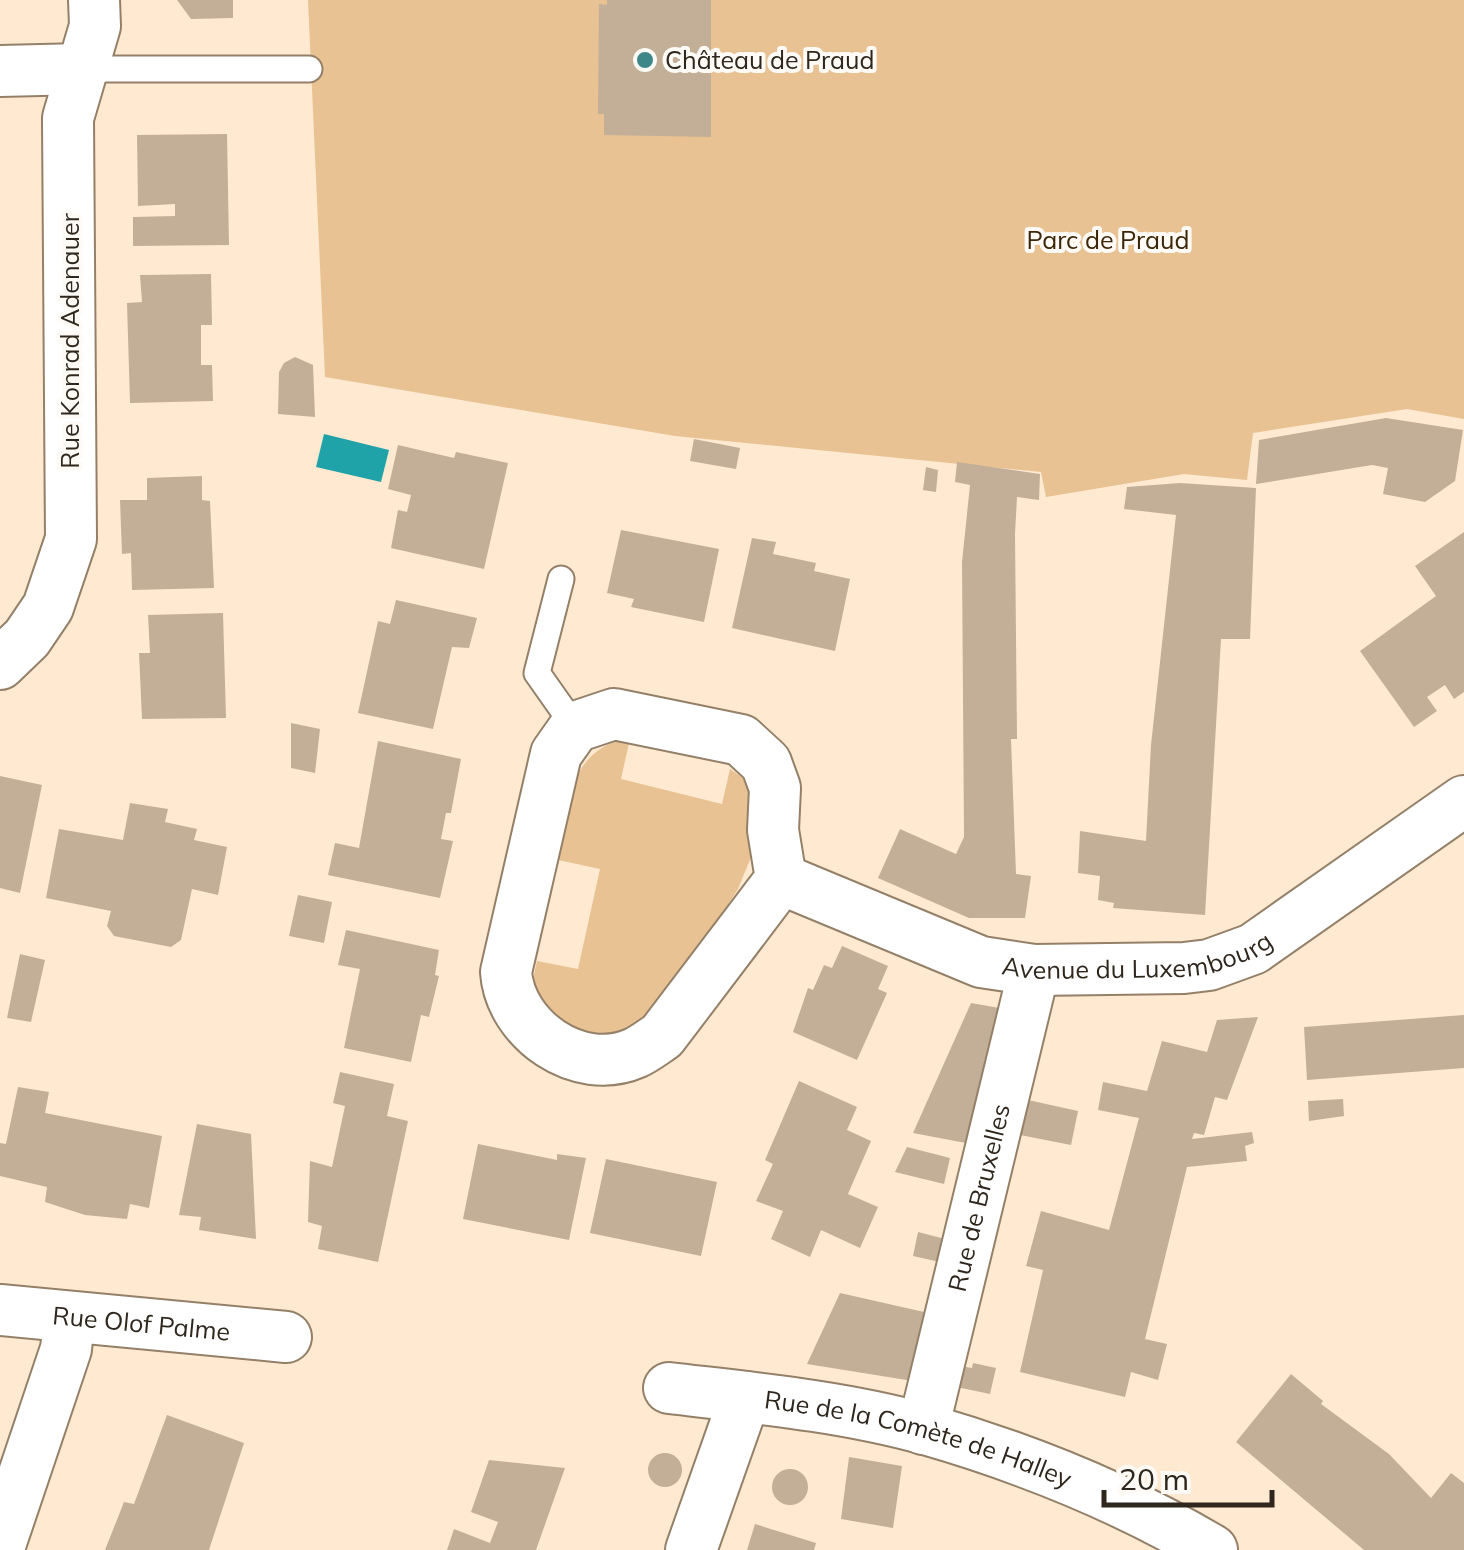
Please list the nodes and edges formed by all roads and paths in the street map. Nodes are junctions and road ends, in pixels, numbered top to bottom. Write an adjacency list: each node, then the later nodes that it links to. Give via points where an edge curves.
1 (94, 0): 2 (street, Rue Konrad Adenauer)
2 (82, 69): 3 (street); 4 (lane); 6 (street, Rue Konrad Adenauer, via 68,118 71,539 48,606)
3 (0, 70)
4 (309, 70)
5 (562, 579): 7 (lane, via 538,674)
6 (0, 664)
7 (575, 727): 9 (street, via 614,714 740,740 766,764 775,788); 9 (street, via 556,754 506,972 508,997 520,1018 549,1043 608,1059 635,1054 662,1036)
8 (1464, 800): 10 (street, Avenue du Luxembourg, via 1233,958 1184,968)
9 (781, 879): 10 (street, Avenue du Luxembourg, via 960,955)
10 (1034, 970): 16 (street, Rue de Bruxelles)
11 (0, 1310): 12 (street, Rue Olof Palme)
12 (69, 1320): 13 (street, Rue Olof Palme); 17 (street, via 66,1348)
13 (286, 1338)
14 (669, 1388): 15 (street, Rue de la Comète de Halley)
15 (745, 1397): 16 (street, Rue de la Comète de Halley); 18 (street)
16 (923, 1428): 19 (street, Rue de la Comète de Halley, via 1043,1470)
17 (0, 1545)
18 (691, 1550)
19 (1212, 1550)

